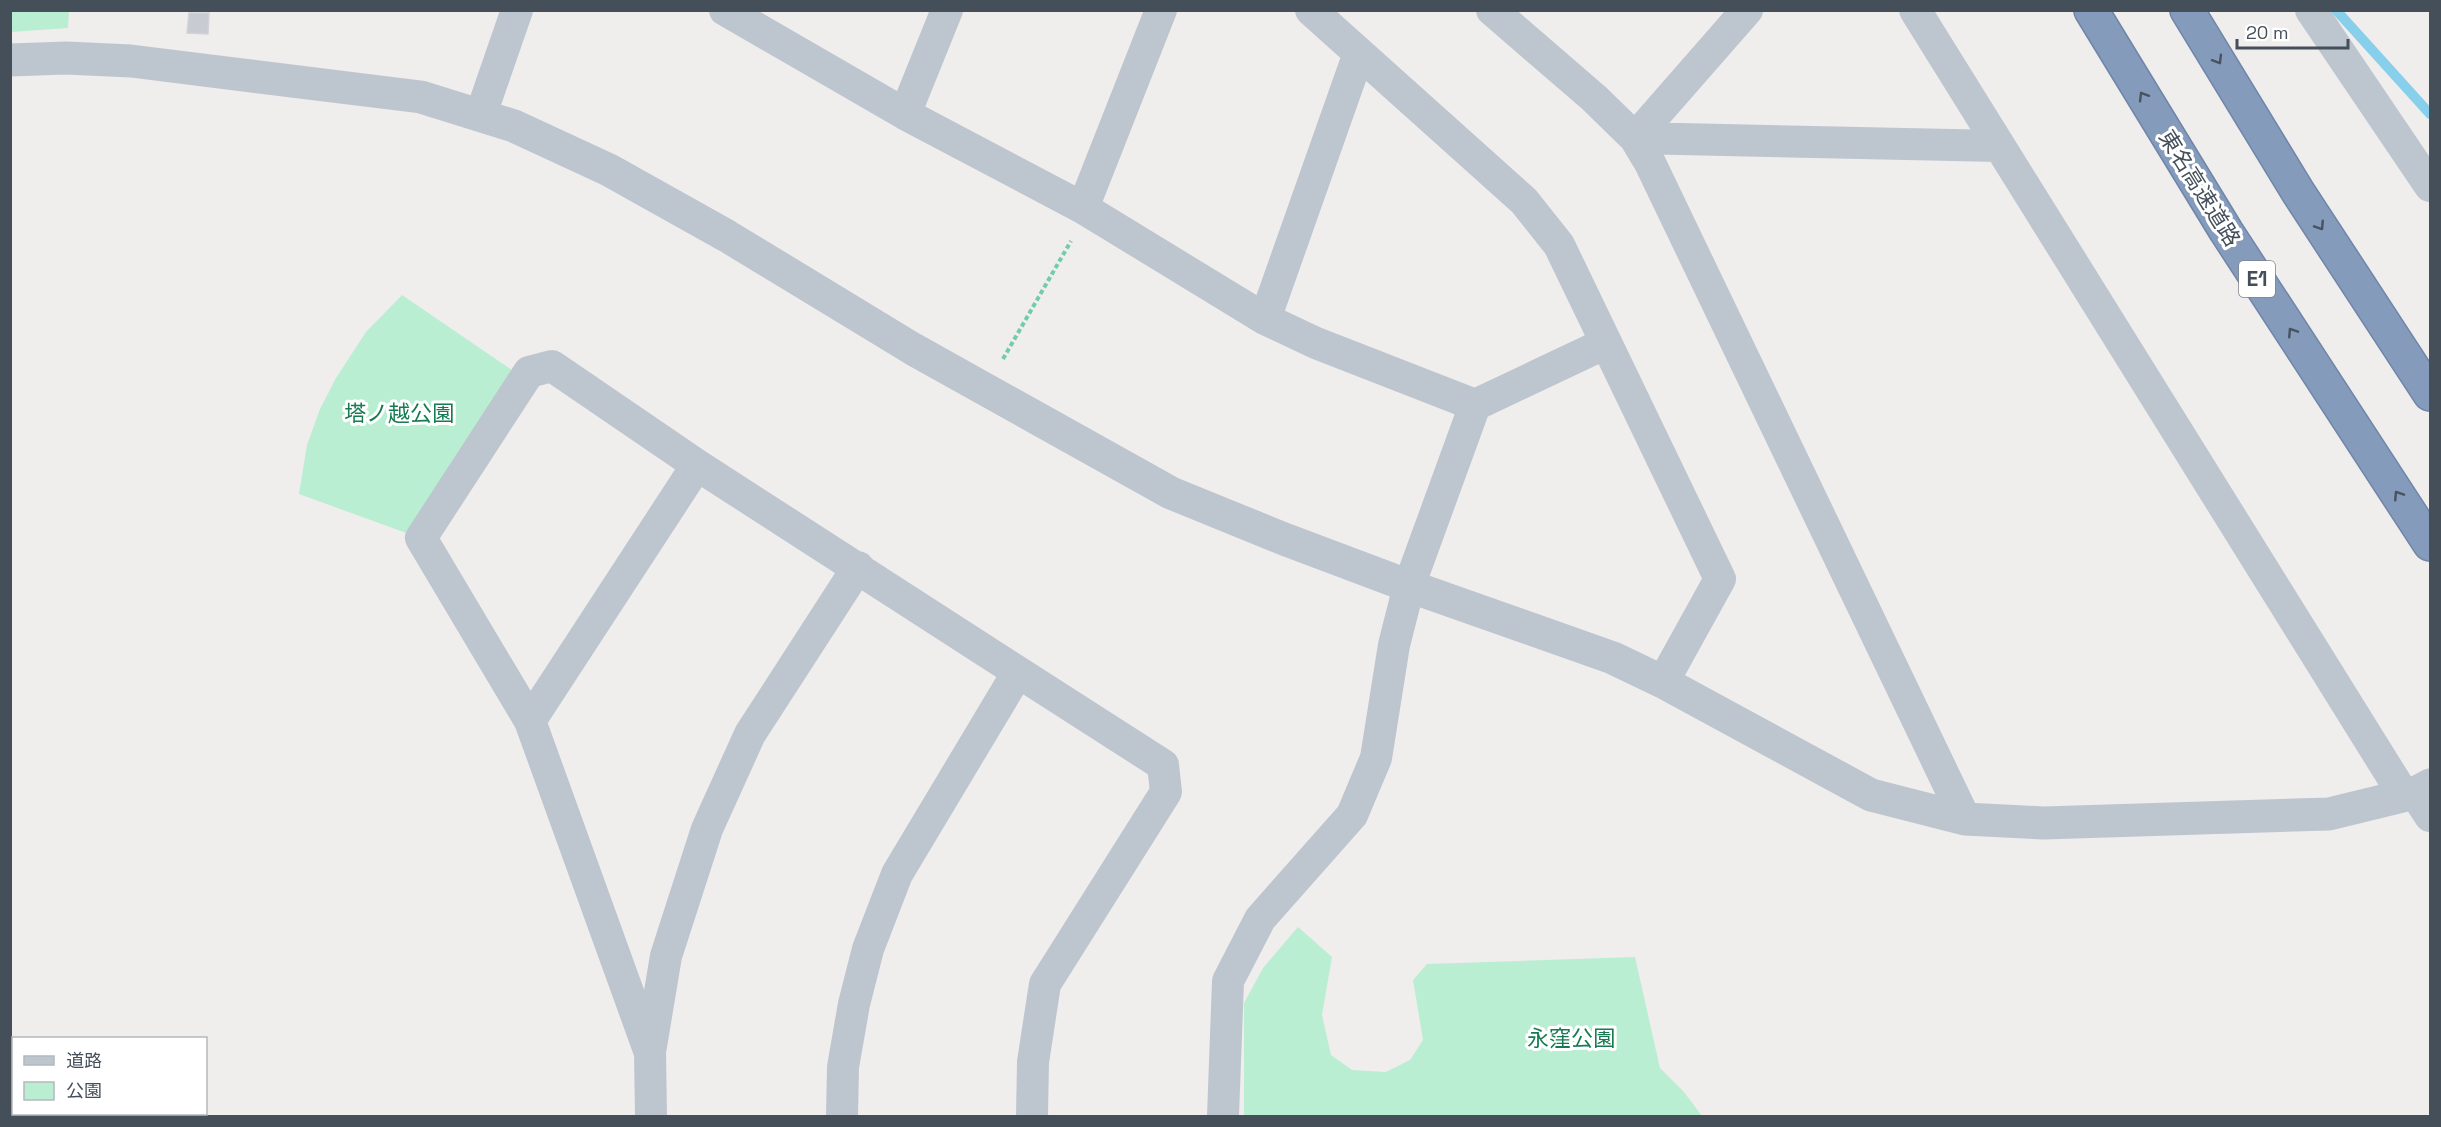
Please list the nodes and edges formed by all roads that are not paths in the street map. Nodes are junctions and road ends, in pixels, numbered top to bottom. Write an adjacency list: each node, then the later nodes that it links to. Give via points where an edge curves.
1 (517, 10): 14 (street)
2 (947, 10): 15 (street)
3 (1161, 10): 19 (street)
4 (1311, 10): 12 (street)
5 (1492, 10): 16 (street)
6 (1747, 10): 16 (street)
7 (1915, 10): 17 (street)
8 (2091, 10): 25 (highway, 東名高速道路 / E1, one-way to 8, via 2232,241)
9 (2187, 10): 22 (highway, one-way to 22, via 2298,192)
10 (2311, 10): 18 (street)
11 (726, 11): 15 (street)
12 (1359, 53): 20 (street); 21 (street, via 1524,201 1559,245)
13 (10, 60): 14 (street, via 66,58 142,63 421,97)
14 (481, 114): 27 (street, via 619,176 727,236 913,349 1172,493)
15 (905, 114): 19 (street)
16 (1635, 138): 17 (street); 32 (street)
17 (1999, 146): 31 (street)
18 (2430, 186)
19 (1083, 208): 20 (street)
20 (1265, 319): 23 (street)
21 (1606, 344): 23 (street); 29 (street, via 1720,579)
22 (2430, 394)
23 (1475, 405): 27 (street)
24 (697, 465): 26 (street); 30 (street); 30 (street, via 552,366 529,372 510,401 421,538)
25 (2430, 544)
26 (858, 567): 28 (street); 33 (street, via 750,734 707,829 666,956)
27 (1409, 586): 29 (street, via 1613,658); 37 (street, via 1394,645 1376,758 1352,816 1260,919 1228,981)
28 (1018, 672): 35 (street, via 897,874 868,949 854,1004 843,1067); 36 (street, via 1164,765 1167,792 1045,984 1033,1062)
29 (1663, 682): 32 (street, via 1871,795)
30 (530, 721): 33 (street)
31 (2420, 797): 32 (street, via 2330,813 2044,823)
32 (1965, 819)
33 (650, 1053): 34 (street)
34 (651, 1116)
35 (842, 1116)
36 (1032, 1116)
37 (1224, 1116)

